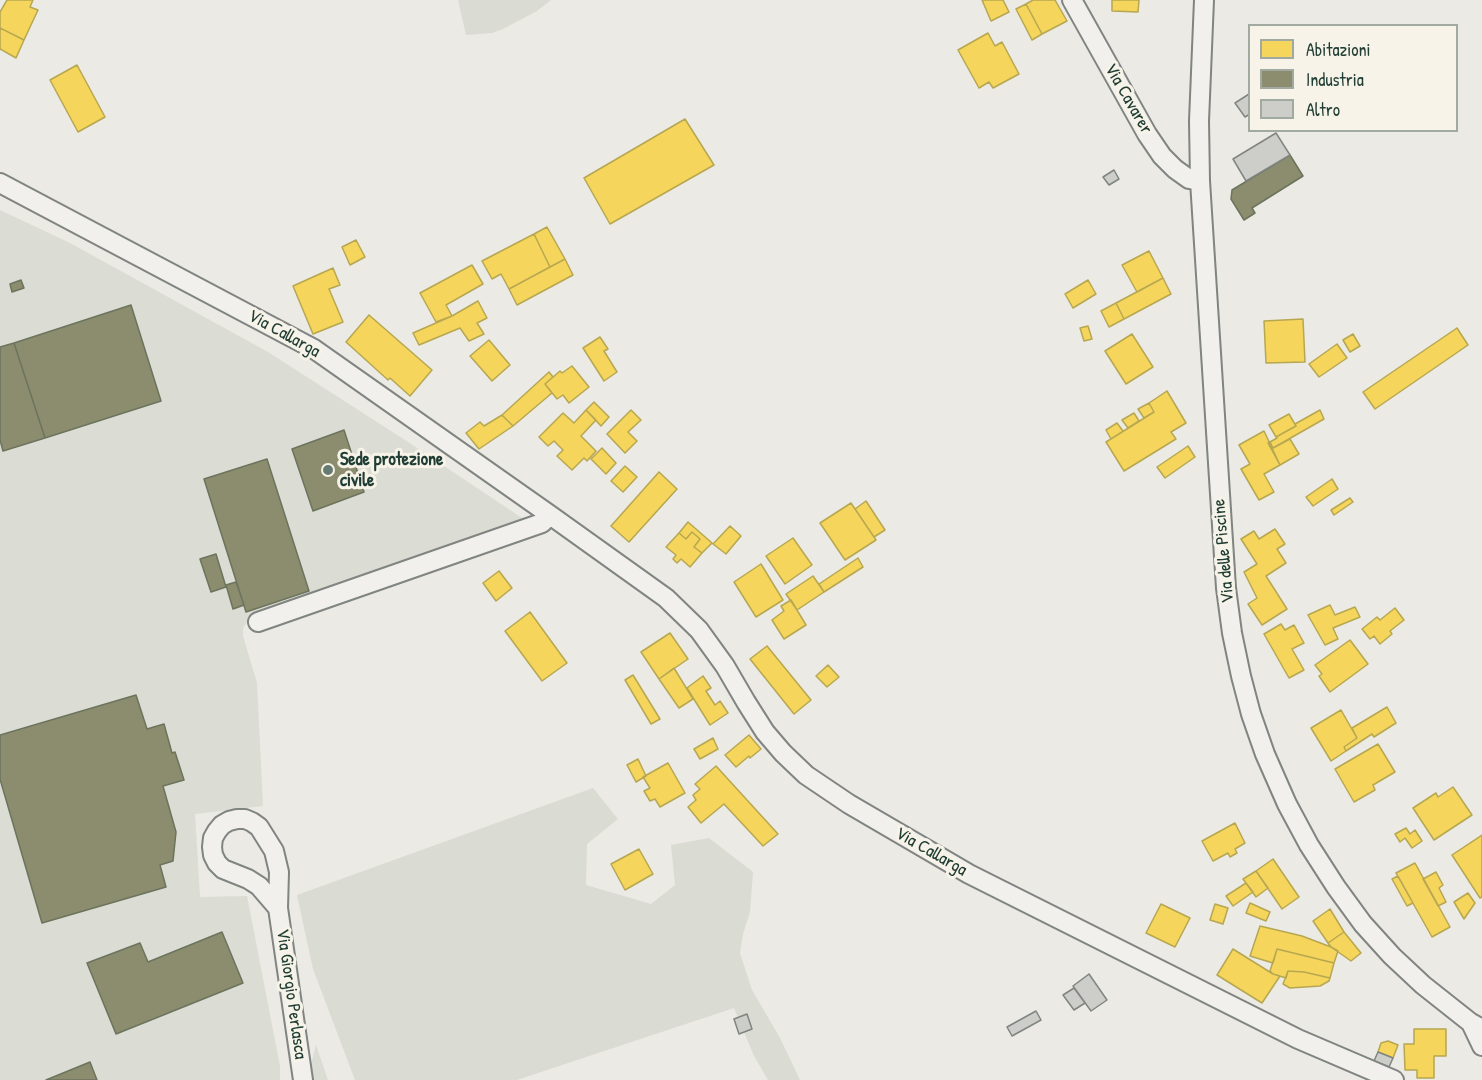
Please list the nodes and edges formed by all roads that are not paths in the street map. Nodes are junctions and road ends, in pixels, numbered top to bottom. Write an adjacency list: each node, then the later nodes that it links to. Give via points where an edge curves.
1 (1072, 0): 3 (street, Via Cavarer, via 1162,156 1189,179)
2 (1204, 0): 3 (street, Via delle Piscine)
3 (1200, 181): 8 (street, Via delle Piscine, via 1226,588 1251,714 1287,804 1336,887 1392,956)
4 (3, 185): 5 (street, Via Callarga, via 314,349)
5 (550, 515): 6 (street, via 542,523); 11 (street, Via Callarga, via 666,598 699,630 726,666 765,732 783,753 806,775 849,804 969,874 1298,1039)
6 (258, 622)
7 (279, 908): 7 (street, Via Giorgio Perlasca, via 279,872 274,850 259,826 245,819 222,825 213,838 213,855 223,868 259,886); 10 (street, Via Giorgio Perlasca)
8 (1476, 1026): 9 (street, Via delle Piscine)
9 (1482, 1046)
10 (303, 1080)
11 (1394, 1080)

